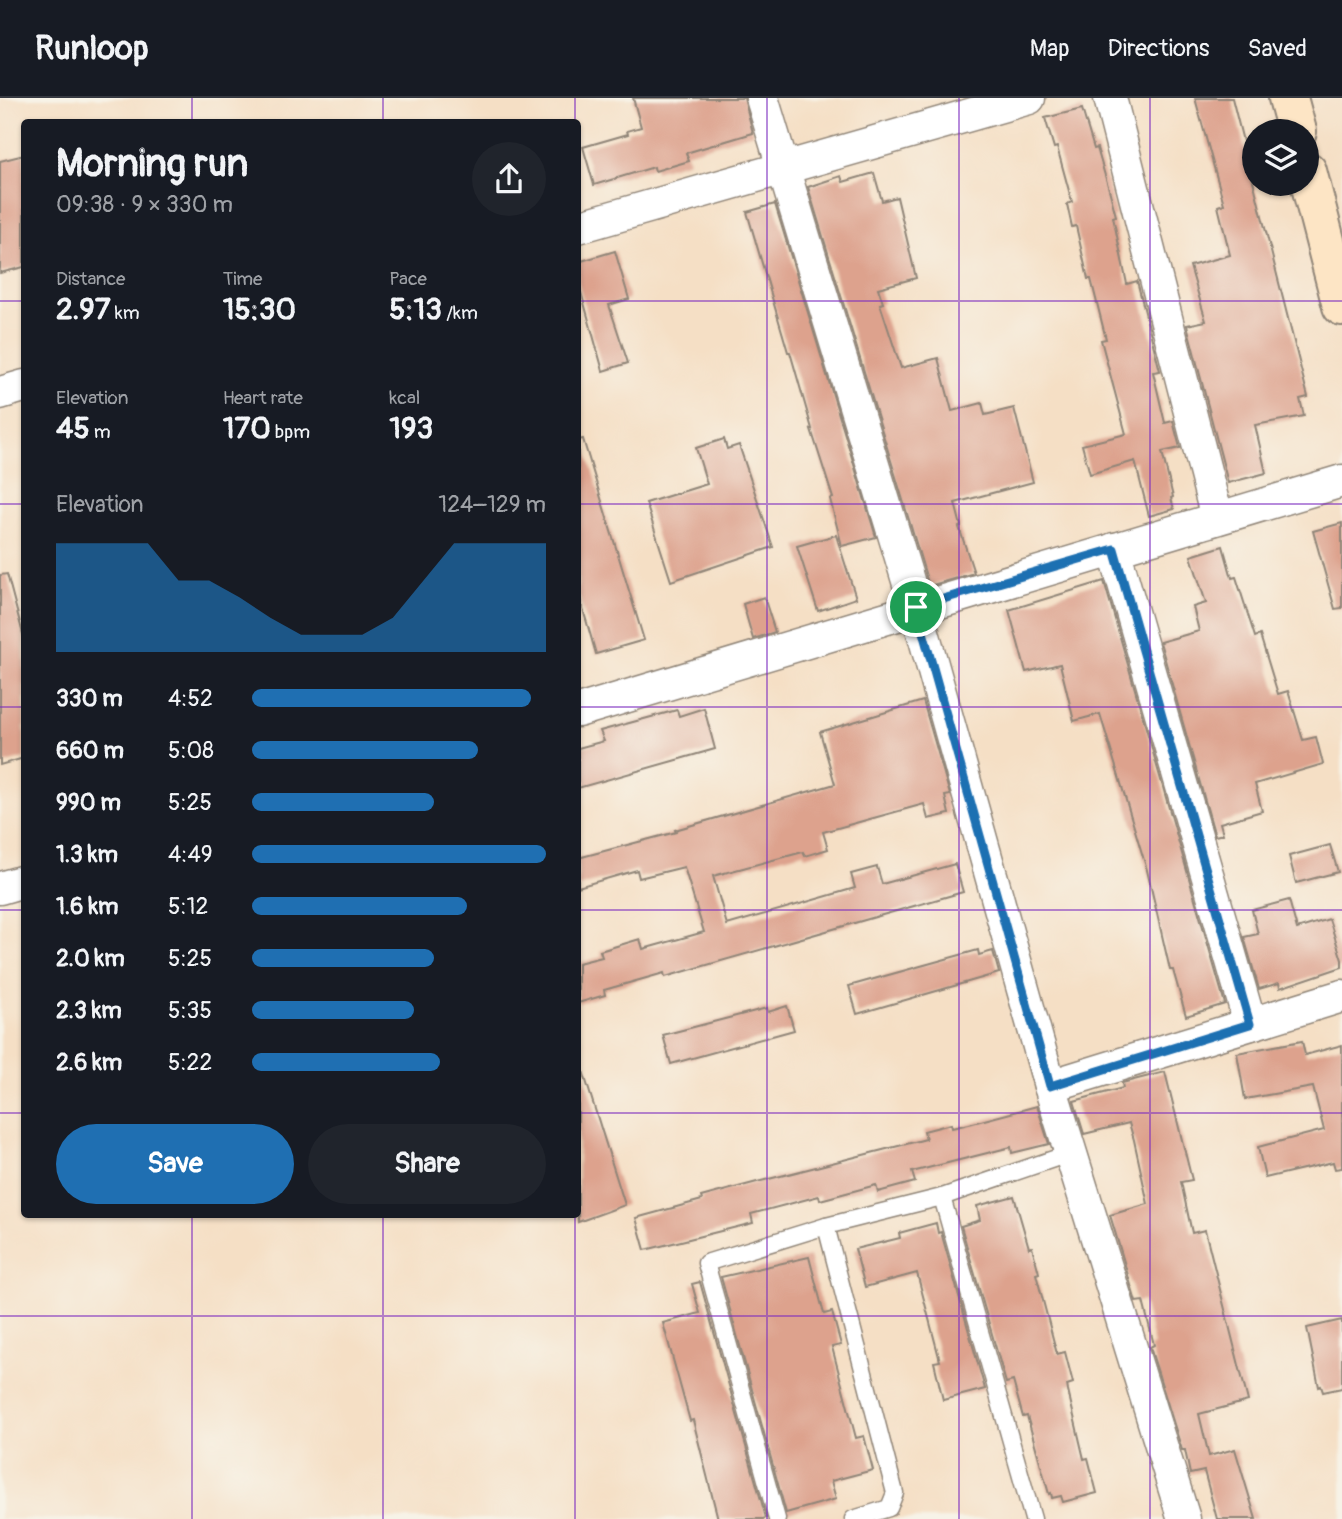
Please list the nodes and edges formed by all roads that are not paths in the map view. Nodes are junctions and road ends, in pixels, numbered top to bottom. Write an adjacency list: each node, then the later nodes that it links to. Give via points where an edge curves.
1 (762, 98): 6 (street)
2 (1029, 98): 6 (street)
3 (1110, 98): 13 (street)
4 (1288, 98): 5 (street)
5 (1294, 119)
6 (783, 168): 8 (street); 15 (street)
7 (1313, 196): 9 (street)
8 (581, 226)
9 (1342, 306)
10 (21, 387): 11 (street)
11 (0, 393)
12 (1342, 481): 13 (street)
13 (1217, 518): 14 (street)
14 (1114, 549): 15 (street); 20 (street)
15 (916, 607): 16 (street); 21 (street)
16 (581, 710)
17 (21, 882): 18 (street)
18 (0, 888)
19 (1342, 996): 20 (street)
20 (1250, 1024): 21 (street)
21 (1050, 1086): 22 (street)
22 (1071, 1153): 23 (lane); 28 (street)
23 (942, 1197): 24 (lane); 27 (lane)
24 (826, 1226): 25 (lane, via 706,1263); 26 (lane, via 895,1493 889,1508)
25 (777, 1519)
26 (853, 1519)
27 (1033, 1519)
28 (1184, 1519)

